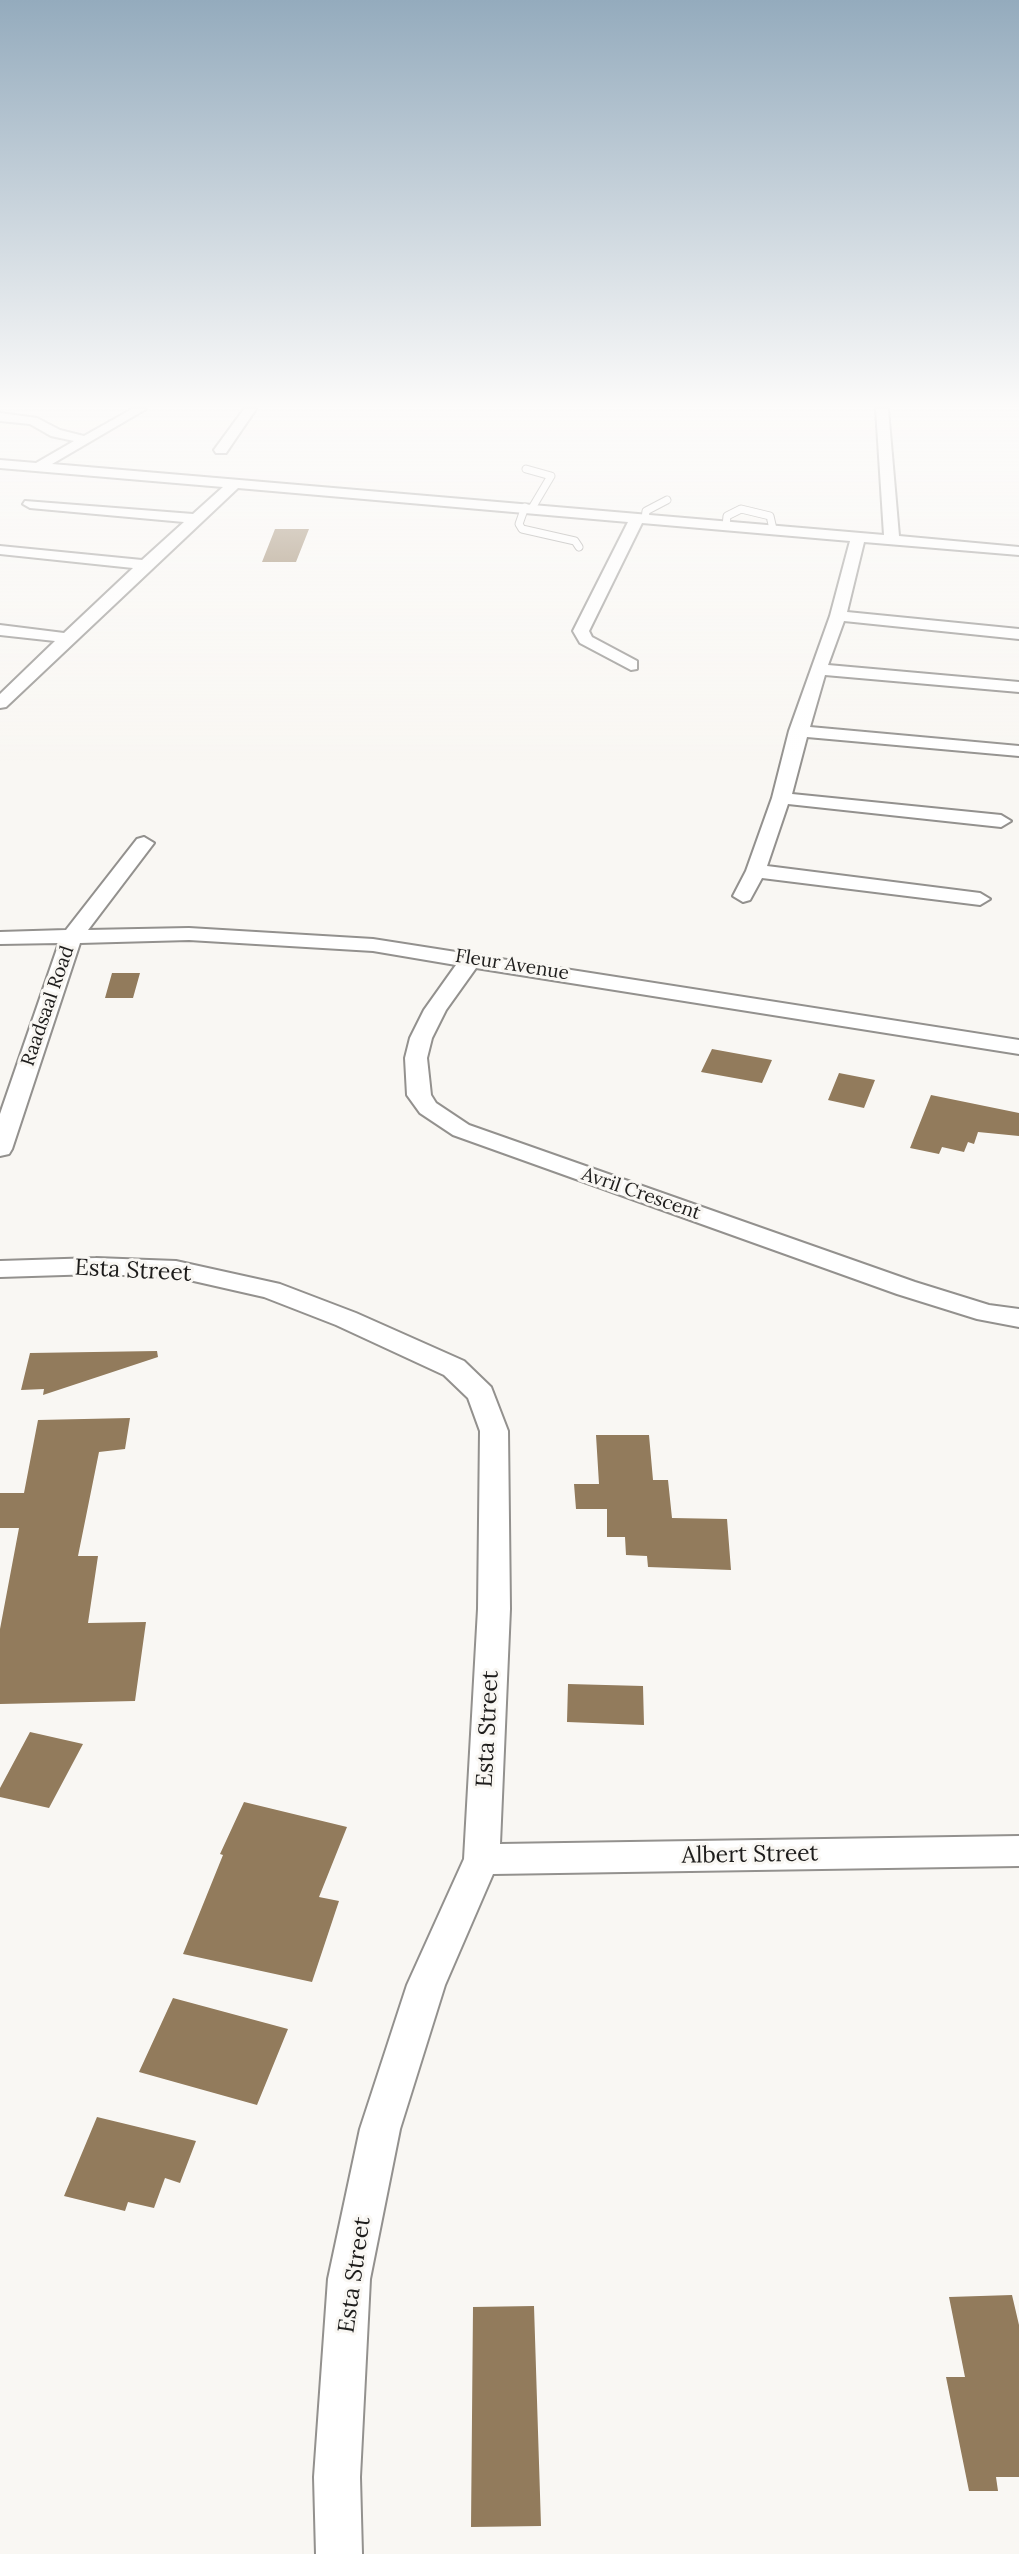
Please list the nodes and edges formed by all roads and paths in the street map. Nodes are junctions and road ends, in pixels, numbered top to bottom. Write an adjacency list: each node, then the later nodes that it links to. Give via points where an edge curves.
1 (186, 528): 11 (street)
2 (522, 528): 8 (lane, via 575,541)
3 (634, 528): 16 (street, via 581,631 586,640)
4 (760, 528): 6 (street)
5 (891, 528): 7 (street)
6 (858, 538): 7 (street); 12 (street)
7 (892, 540): 10 (street)
8 (579, 547)
9 (0, 550): 11 (street)
10 (1019, 551)
11 (145, 565): 15 (street)
12 (838, 616): 14 (street); 17 (street)
13 (0, 630): 15 (street)
14 (1019, 634)
15 (67, 638): 19 (street)
16 (631, 664)
17 (818, 669): 18 (street); 20 (street)
18 (1019, 687)
19 (0, 703)
20 (799, 731): 21 (street); 22 (street)
21 (1019, 751)
22 (781, 798): 23 (street); 25 (street)
23 (1001, 821)
24 (144, 843): 29 (street, Raadsaal Road)
25 (756, 871): 26 (street); 27 (street)
26 (743, 896)
27 (980, 899)
28 (0, 938): 29 (street, Fleur Avenue)
29 (71, 938): 30 (street, Fleur Avenue, via 188,934 288,938); 32 (street, Raadsaal Road)
30 (471, 959): 31 (street, Fleur Avenue); 34 (street, Avril Crescent, via 435,1010 416,1058 419,1096 428,1108 461,1130 906,1288 986,1313)
31 (1019, 1047)
32 (0, 1149)
33 (0, 1269): 36 (street, Esta Street, via 176,1269 271,1290 414,1348 454,1368 481,1394 494,1431 494,1609)
34 (1019, 1318)
35 (1019, 1851): 36 (street, Albert Street)
36 (482, 1859): 37 (street, Esta Street, via 422,1998 380,2129 352,2265 337,2477)
37 (339, 2554)

